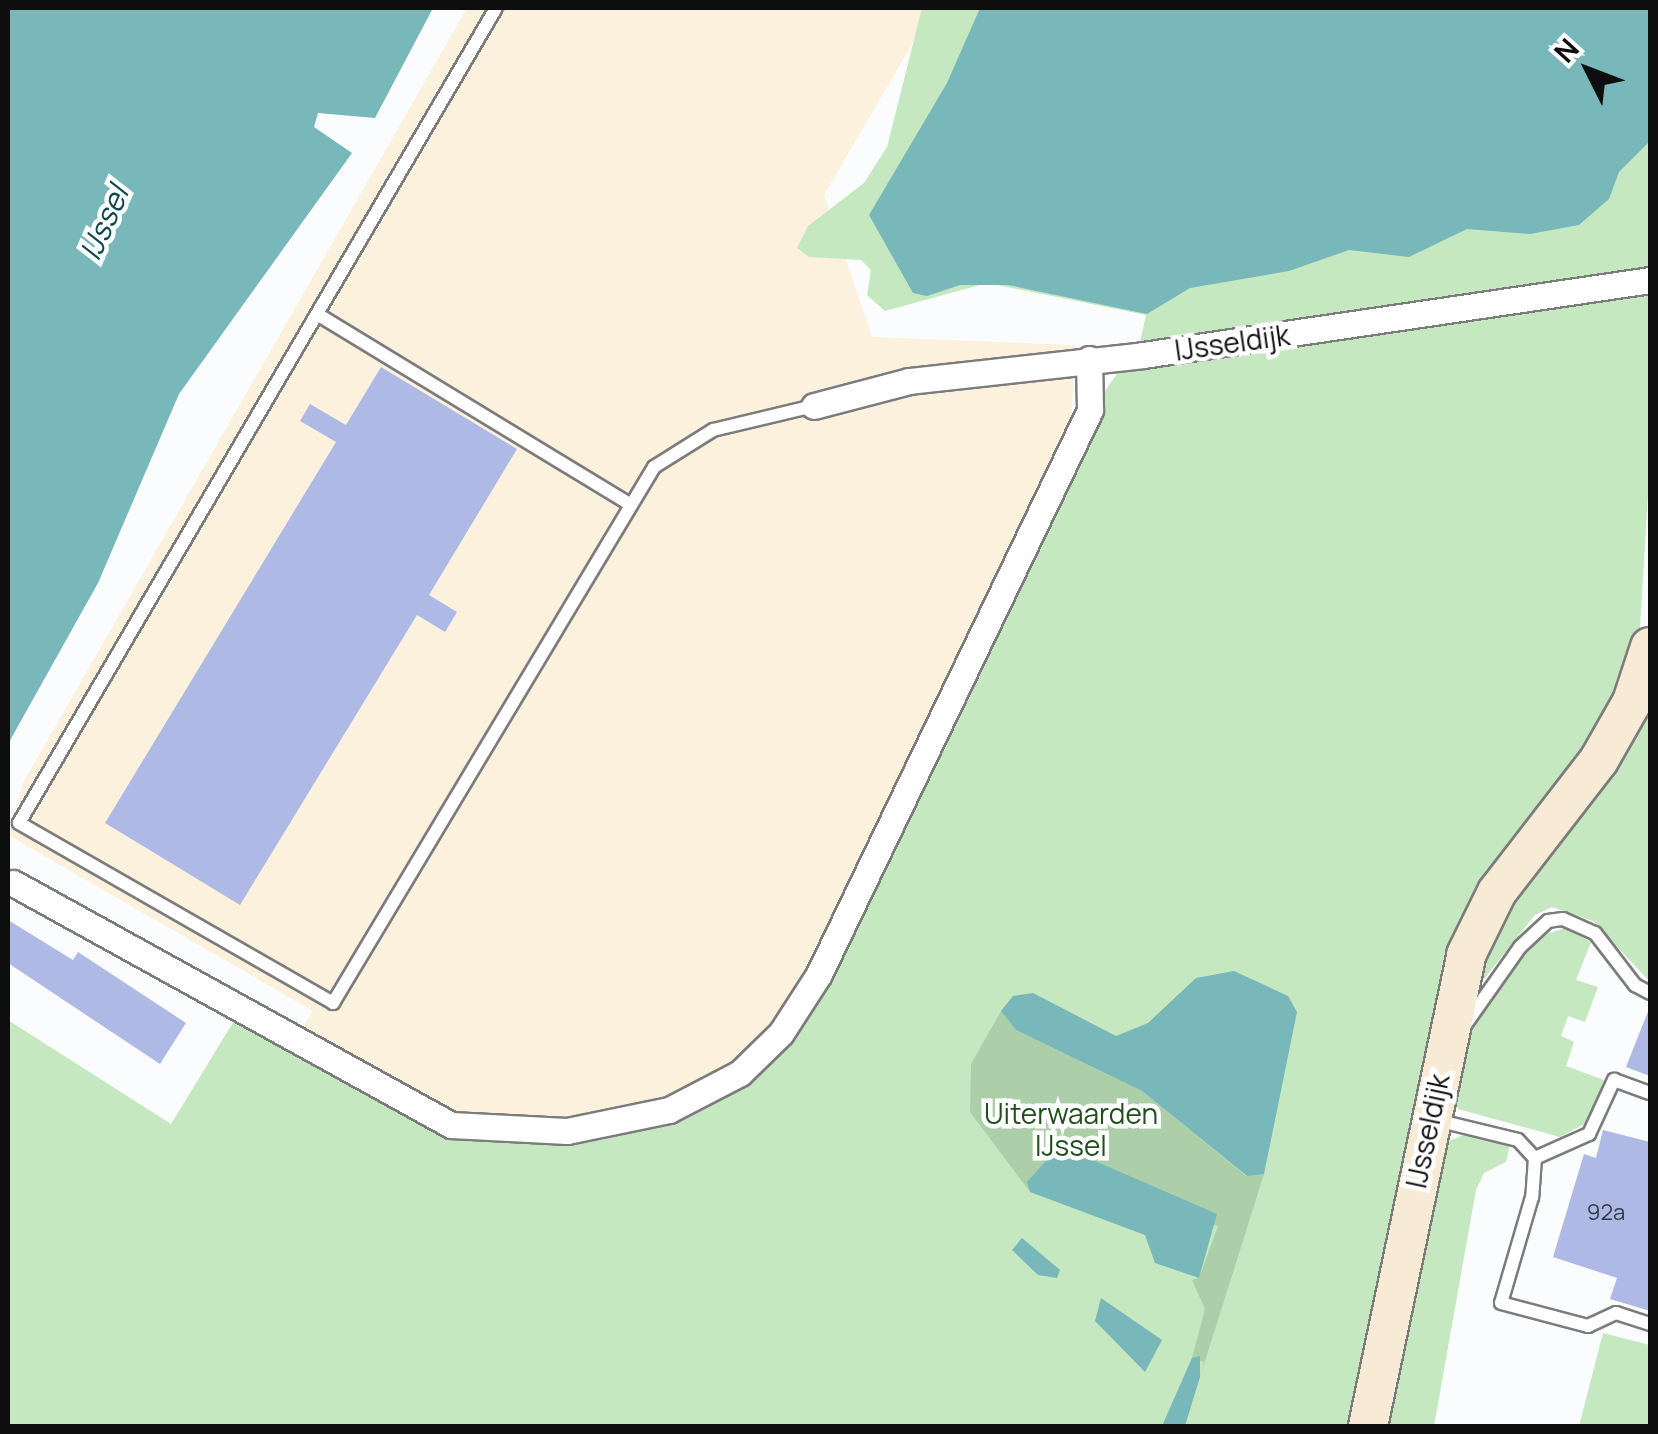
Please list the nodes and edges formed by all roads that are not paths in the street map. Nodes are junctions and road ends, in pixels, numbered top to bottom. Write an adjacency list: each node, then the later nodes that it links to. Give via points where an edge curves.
1 (496, 8): 3 (lane)
2 (1650, 280): 4 (street, IJsseldijk)
3 (317, 314): 6 (lane); 6 (lane, via 20,823 334,1003)
4 (1089, 359): 5 (street, IJsseldijk, via 909,381); 8 (street, via 1090,410 819,974 781,1033 740,1074 669,1110 567,1131 451,1125)
5 (814, 406): 6 (lane, via 713,430 654,467)
6 (630, 504)
7 (1650, 647): 10 (street, IJsseldijk, via 1632,702 1598,760 1483,918 1466,955)
8 (13, 883)
9 (1650, 993): 10 (lane, via 1635,985 1595,933 1563,919 1548,921 1520,947)
10 (1442, 1058): 12 (street, IJsseldijk)
11 (1650, 1093): 13 (lane, via 1614,1080 1588,1134)
12 (1428, 1118): 13 (lane, via 1518,1140); 15 (street, IJsseldijk)
13 (1535, 1158): 14 (lane, via 1532,1197 1501,1303 1588,1326 1616,1313)
14 (1650, 1324)
15 (1368, 1426)

